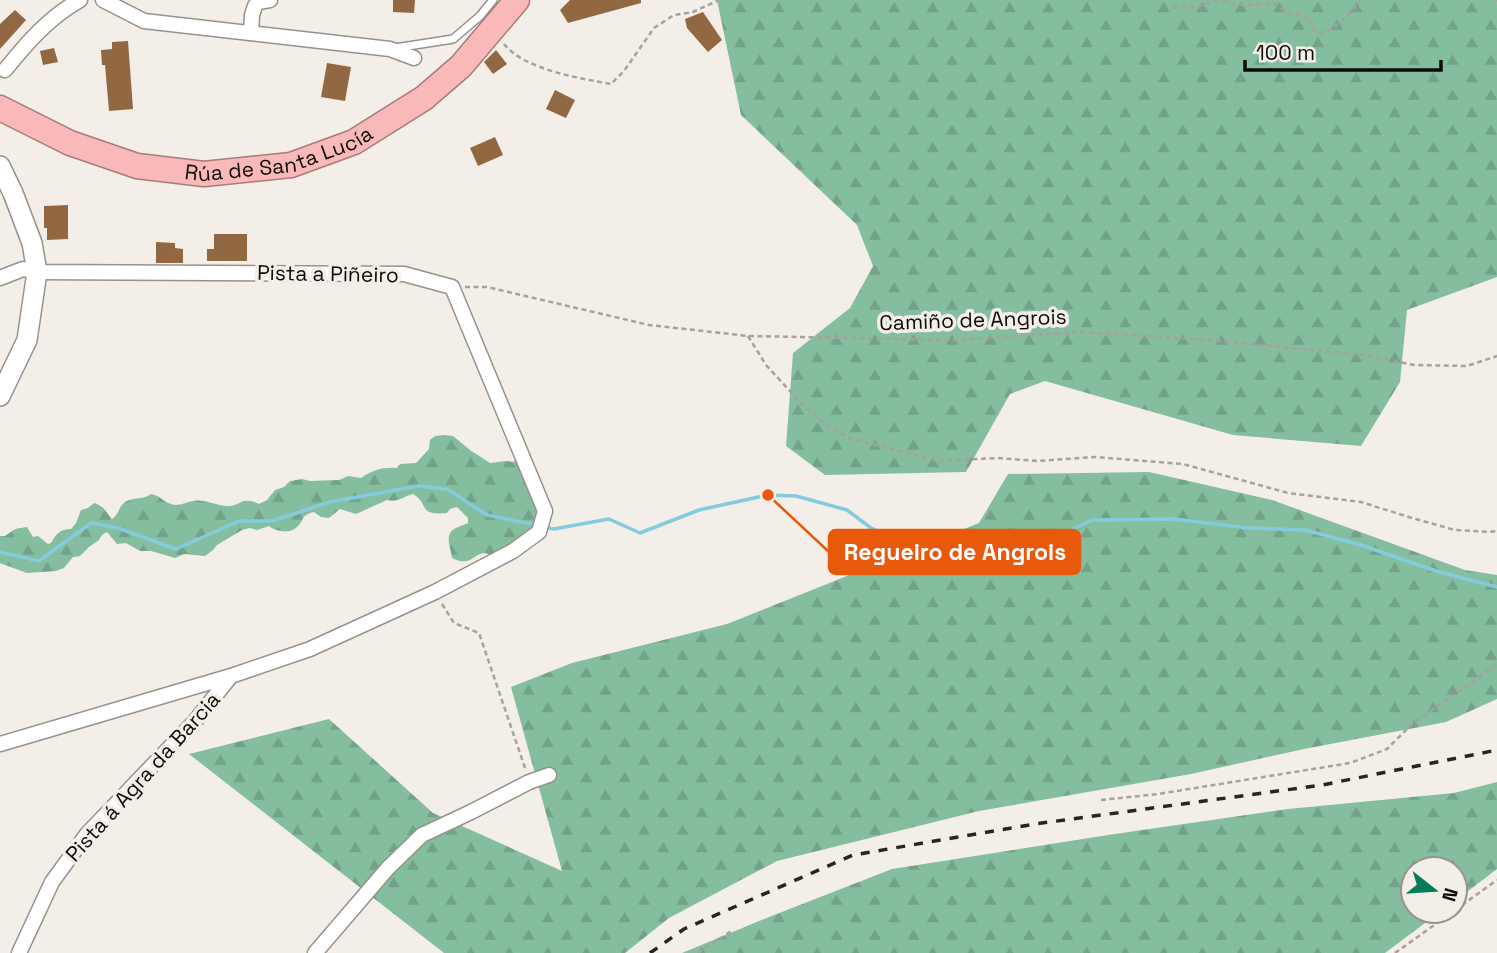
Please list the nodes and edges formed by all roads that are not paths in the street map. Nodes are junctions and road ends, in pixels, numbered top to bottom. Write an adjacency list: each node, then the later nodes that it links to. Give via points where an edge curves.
1 (80, 0): 10 (street, via 36,32)
2 (103, 0): 7 (street, via 144,21)
3 (270, 0): 7 (street, via 255,6)
4 (493, 0): 8 (lane, via 453,38)
5 (502, 0): 11 (highway, Rúa de Santa Lucía, via 430,77 391,107 340,134 286,152 227,162 179,162 86,141)
6 (517, 0): 11 (highway, Rúa de Santa Lucía, via 461,66 424,98 354,142 291,165 204,174 137,166 70,143)
7 (251, 33): 8 (street)
8 (390, 49): 9 (street)
9 (414, 58)
10 (5, 70)
11 (1, 106)
12 (0, 166): 13 (street, via 32,243)
13 (37, 272): 14 (street, Pista a Piñeiro, via 23,269); 15 (street, via 27,340); 16 (street, Pista a Piñeiro, via 404,274 452,287 545,511 541,524 513,551 435,593 310,649)
14 (0, 278)
15 (0, 396)
16 (231, 676): 17 (street); 19 (street, Pista á Agra da Barcia, via 195,721 87,834 52,882)
17 (0, 744)
18 (549, 775): 20 (street, via 422,835)
19 (19, 953)
20 (316, 953)

